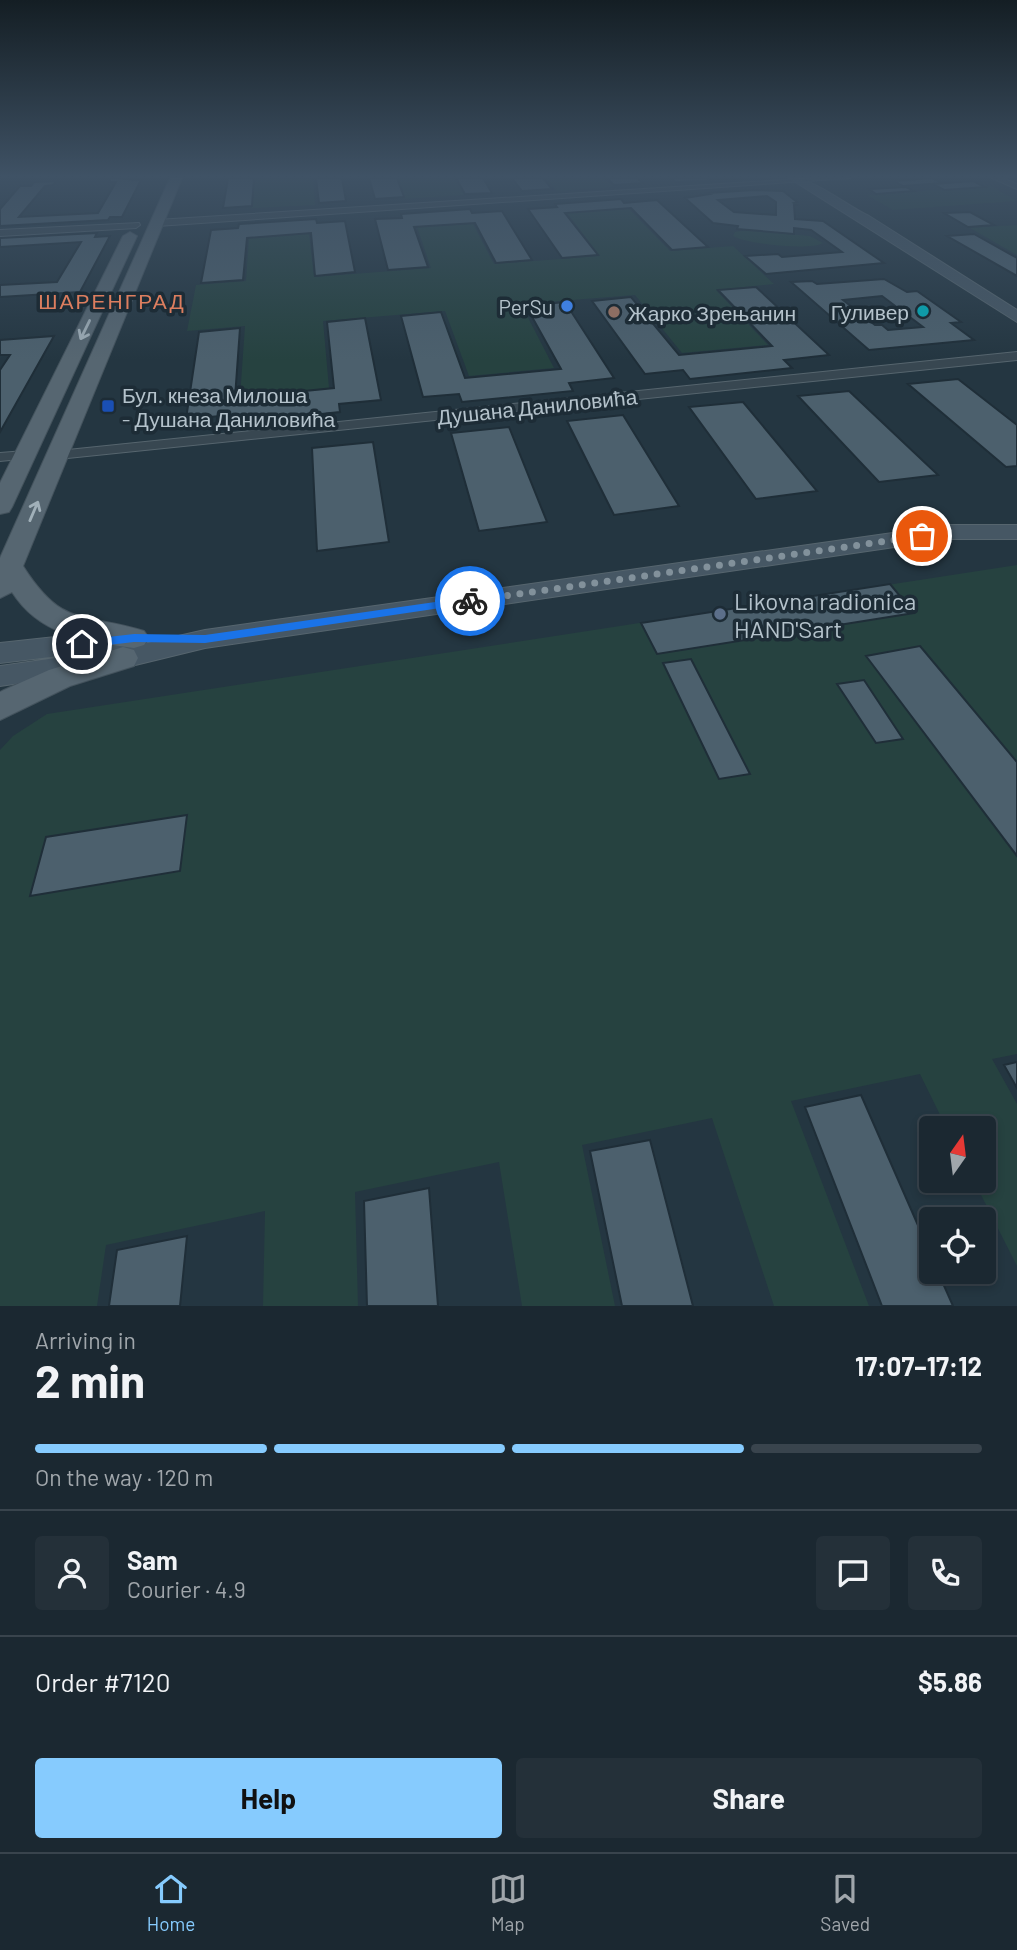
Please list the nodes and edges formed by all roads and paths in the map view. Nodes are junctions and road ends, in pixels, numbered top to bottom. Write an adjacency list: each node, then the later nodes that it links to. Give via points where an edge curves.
1 (136, 239): 6 (main road, one-way to 6)
2 (138, 239): 7 (main road)
3 (896, 239): 4 (street)
4 (1017, 317)
5 (1017, 356): 7 (street, Душана Даниловића)
6 (25, 455): 8 (street); 9 (main road)
7 (58, 455): 13 (main road, one-way to 7)
8 (0, 457)
9 (0, 507)
10 (1017, 513): 11 (street)
11 (949, 532): 12 (street); 14 (street)
12 (1017, 532)
13 (5, 578): 14 (main road, via 54,618)
14 (129, 648): 15 (street); 16 (street); 17 (main road, via 27,690)
15 (0, 653)
16 (0, 676)
17 (0, 708)

